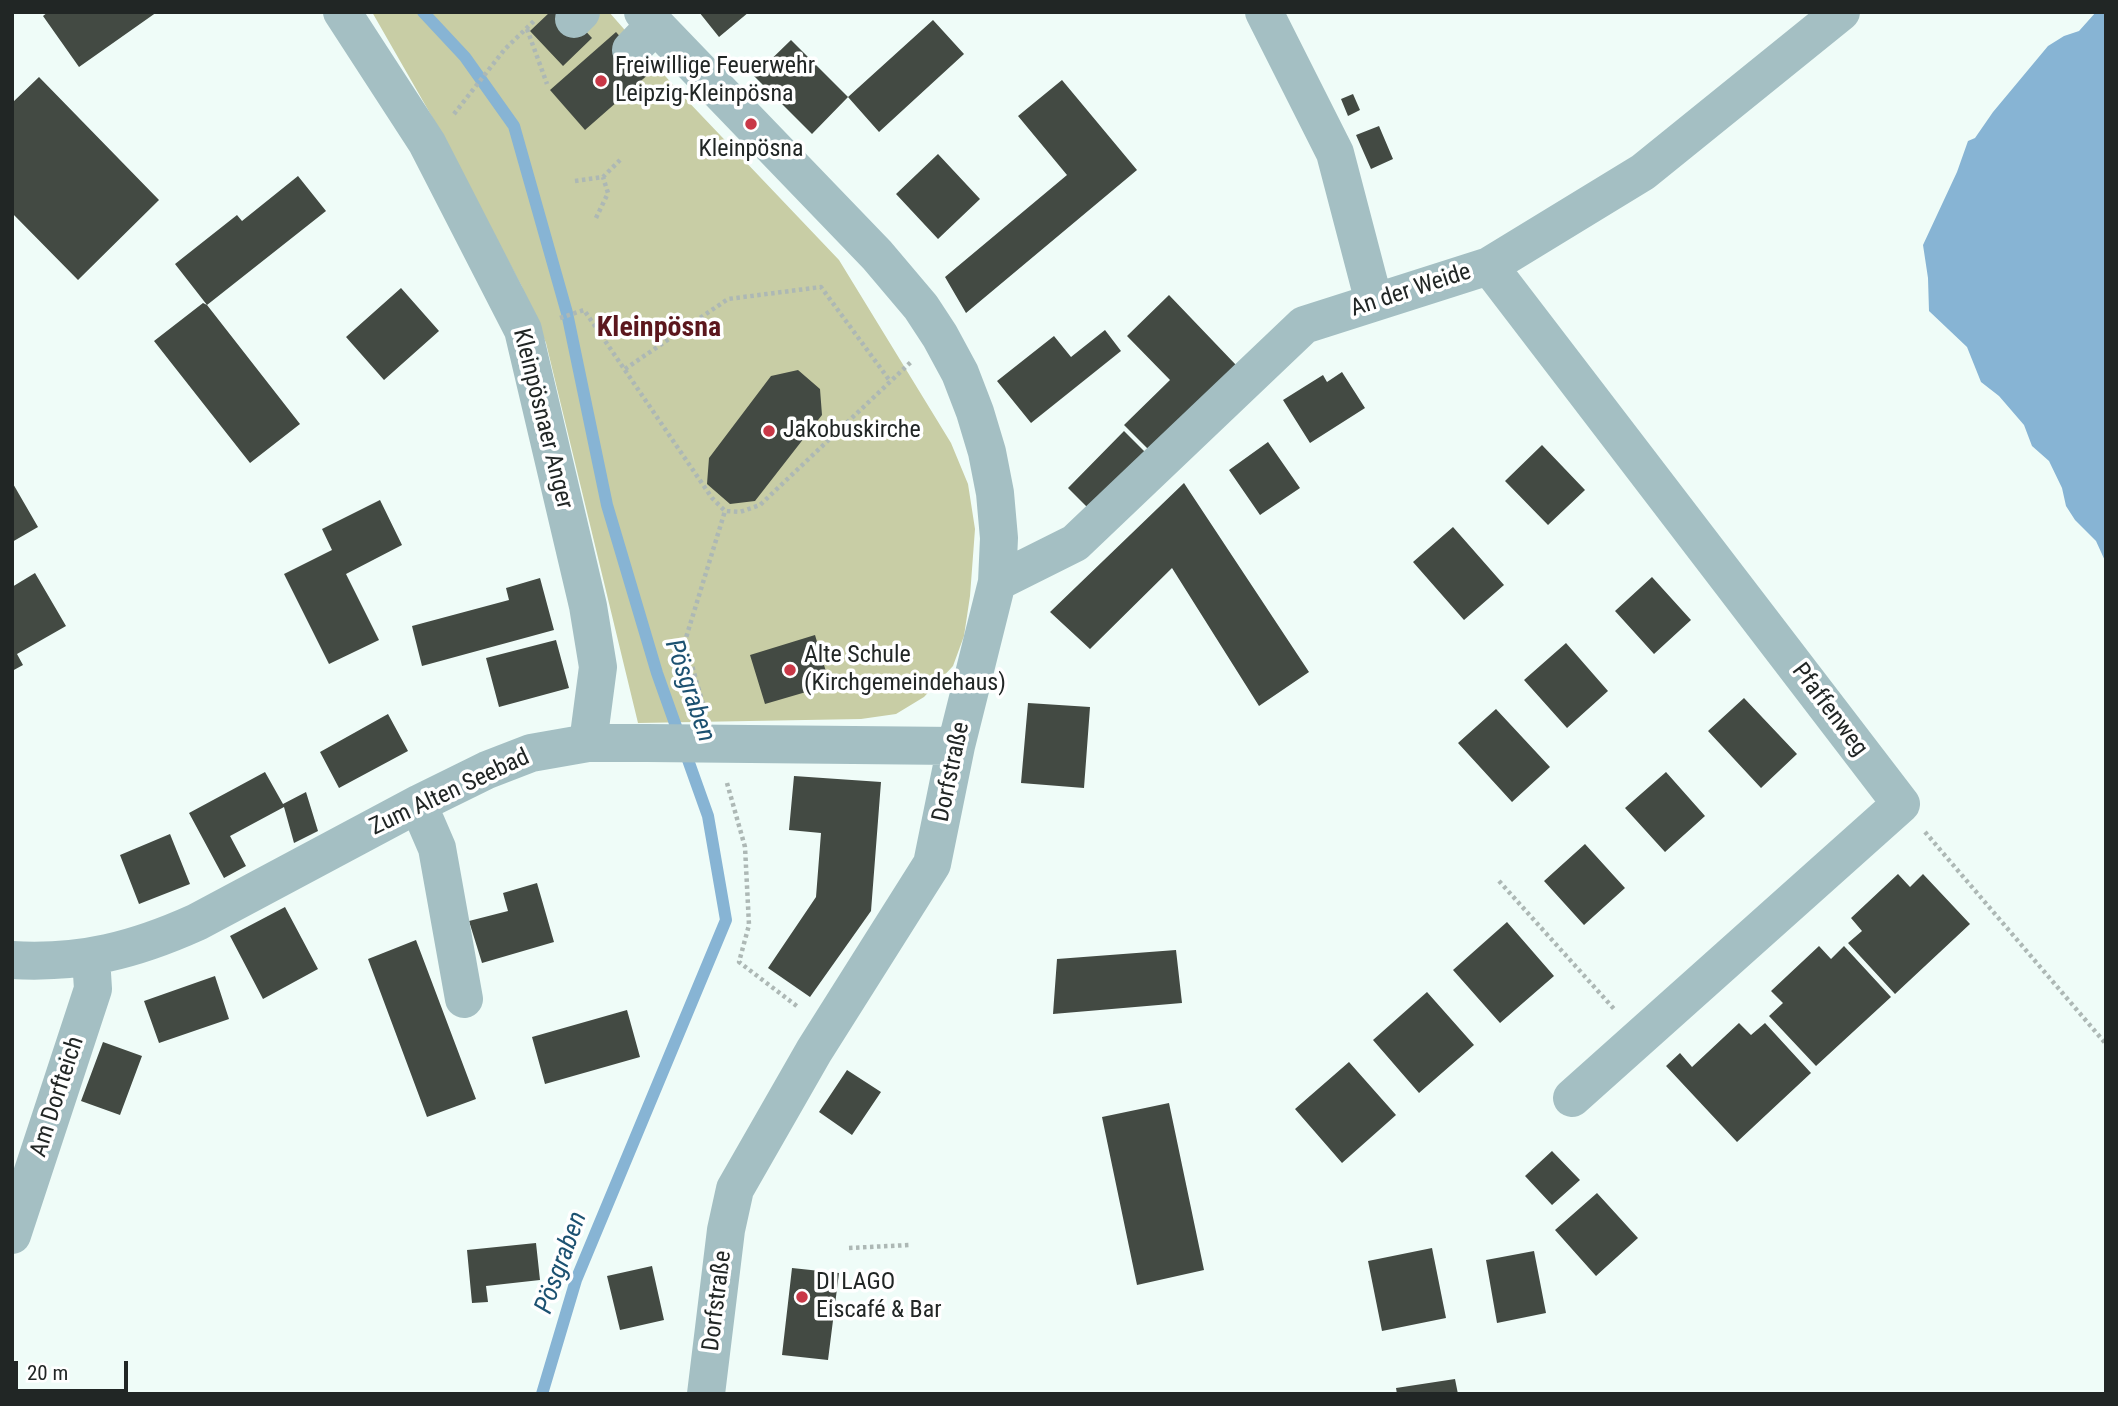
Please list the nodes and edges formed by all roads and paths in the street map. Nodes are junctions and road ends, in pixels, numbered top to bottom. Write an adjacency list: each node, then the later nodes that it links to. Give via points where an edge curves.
1 (342, 12): 20 (street, Kleinpösnaer Anger, via 427,143 523,330 598,667)
2 (1264, 12): 14 (street, via 1335,153)
3 (1840, 12): 13 (street, An der Weide, via 1643,172)
4 (566, 14): 5 (path)
5 (527, 29): 7 (path); 8 (path, via 505,50)
6 (643, 29): 16 (street, Dorfstraße, via 877,255 901,280)
7 (547, 84)
8 (465, 104)
9 (620, 160): 10 (path)
10 (603, 177): 11 (path); 12 (path, via 608,193)
11 (575, 181)
12 (596, 218)
13 (1489, 266): 14 (street, An der Weide); 23 (street, Pfaffenweg)
14 (1374, 302): 19 (street, An der Weide, via 1304,325 1075,543)
15 (551, 321): 17 (path, via 584,310)
16 (940, 336): 18 (path); 19 (street, Dorfstraße, via 960,373 987,452 999,538)
17 (625, 369): 18 (path, via 728,299 821,287); 18 (path, via 712,498 725,511 740,512 760,505)
18 (890, 382)
19 (997, 582): 21 (street, Dorfstraße)
20 (588, 743): 21 (street, Zum Alten Seebad); 22 (street, Zum Alten Seebad, via 531,752)
21 (957, 746): 34 (street, Dorfstraße, via 932,864 814,1051 735,1189)
22 (418, 804): 25 (street, Zum Alten Seebad, via 197,922 128,950); 27 (street, via 437,848)
23 (1901, 804): 28 (street); 29 (path)
24 (1499, 881): 28 (path)
25 (91, 958): 26 (street, Zum Alten Seebad); 31 (street, Am Dorfteich, via 93,989)
26 (12, 960)
27 (464, 999)
28 (1640, 1037): 30 (street)
29 (2106, 1044)
30 (1572, 1098)
31 (12, 1235)
32 (909, 1245): 33 (path)
33 (849, 1248)
34 (706, 1394)

